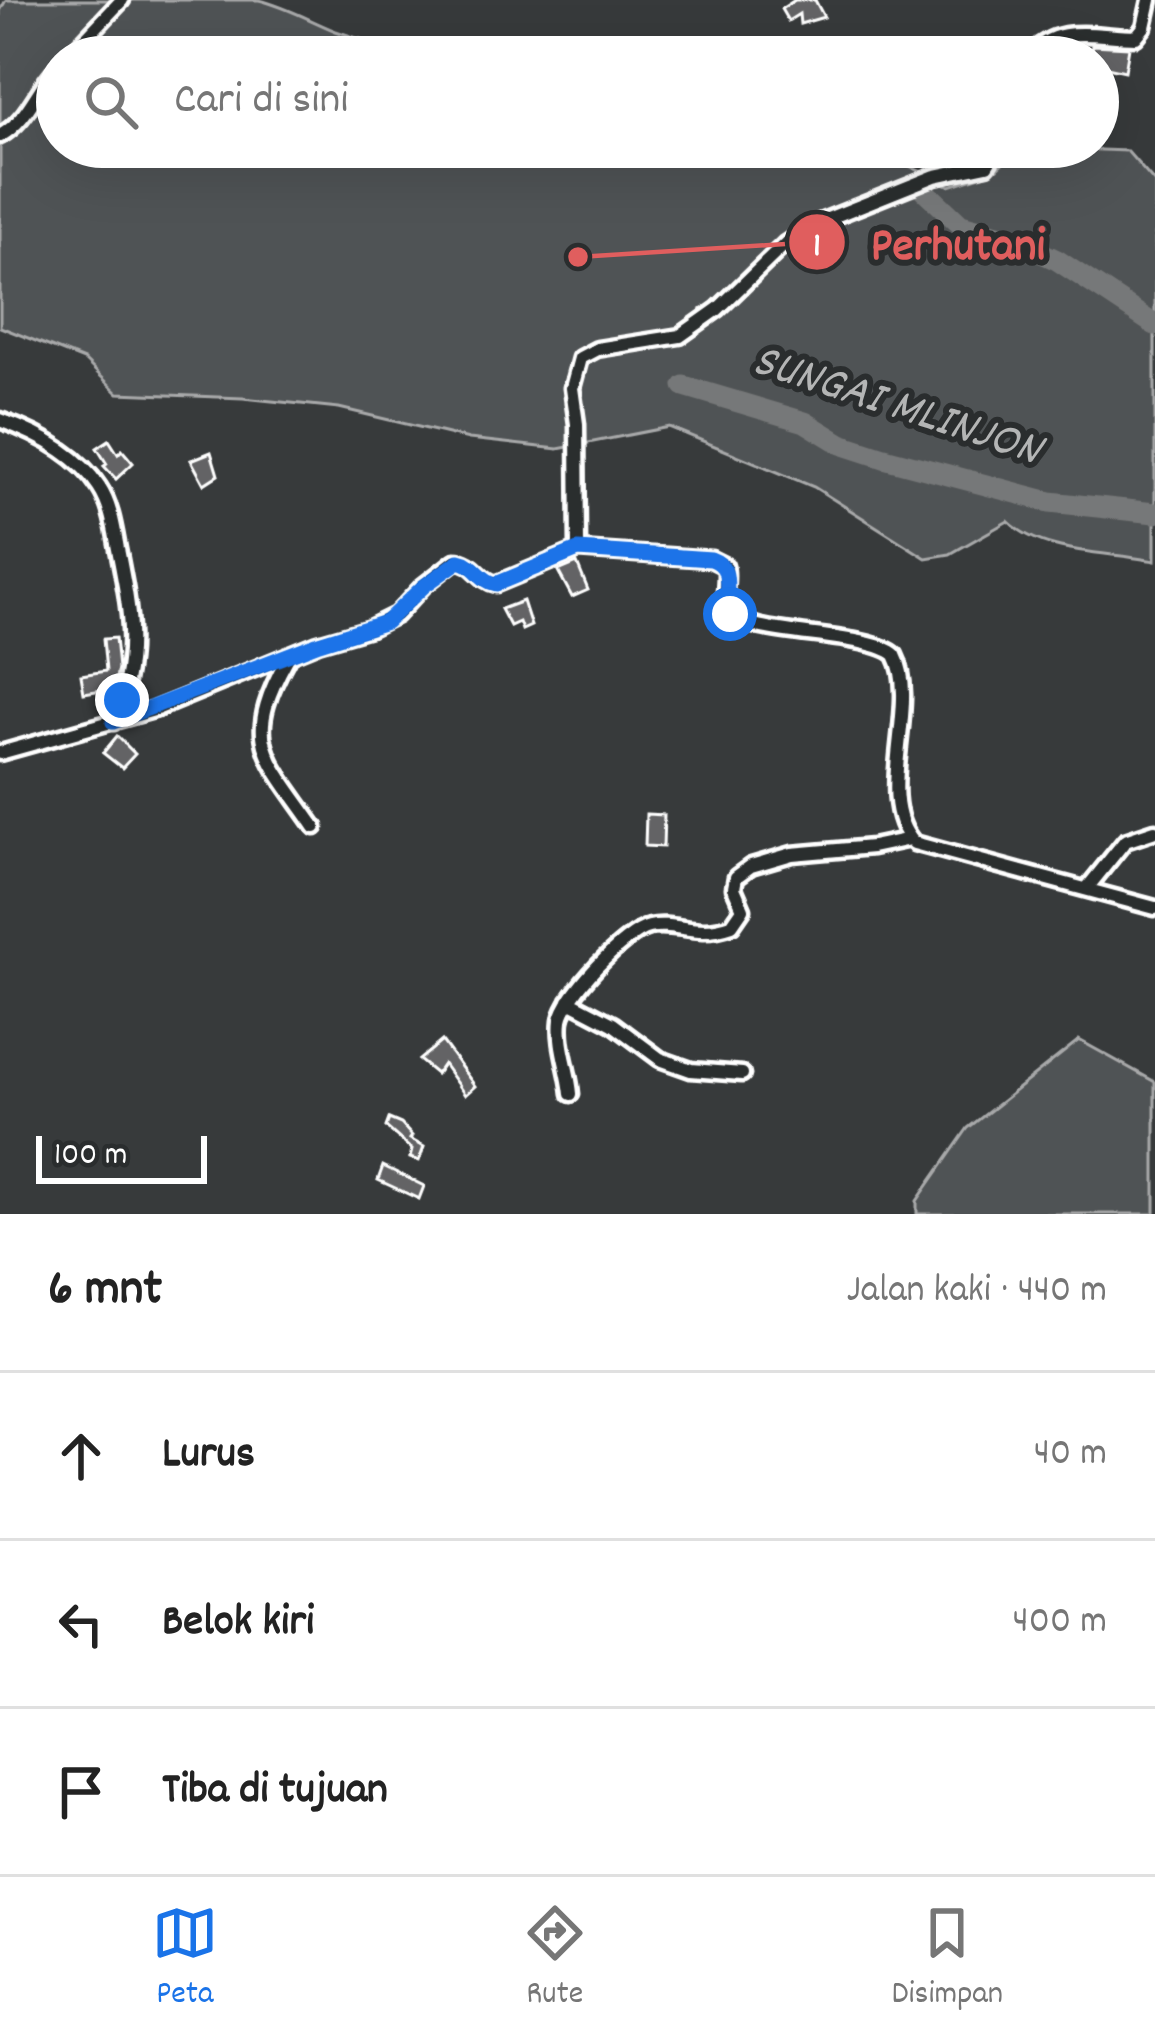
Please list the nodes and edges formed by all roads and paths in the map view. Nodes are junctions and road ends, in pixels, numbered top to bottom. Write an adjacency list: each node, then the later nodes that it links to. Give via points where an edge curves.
1 (122, 0): 3 (street)
2 (1150, 0): 6 (street, via 1136,37)
3 (88, 36)
4 (1057, 36): 5 (street)
5 (1118, 36)
6 (1119, 36)
7 (36, 95): 8 (street, via 23,119)
8 (0, 136)
9 (973, 168): 11 (street, via 815,224 680,336 580,358 572,388)
10 (0, 420): 13 (street, via 82,467 110,508 132,617 131,662)
11 (578, 550): 12 (street, via 496,584 455,561 386,622); 17 (street, via 717,560 727,572 733,616 890,650 901,670 897,760)
12 (287, 658): 13 (street); 15 (street, via 261,730 273,765)
13 (113, 722): 14 (street)
14 (0, 752)
15 (315, 827)
16 (1155, 831): 18 (street, via 1125,841)
17 (910, 839): 18 (street, via 941,854); 20 (street, via 752,866 735,879 743,909 732,925 704,932 646,928)
18 (1088, 887): 19 (street)
19 (1155, 908)
20 (568, 1001): 21 (street, via 675,1065); 22 (street, via 561,1029)
21 (742, 1074)
22 (571, 1094)

